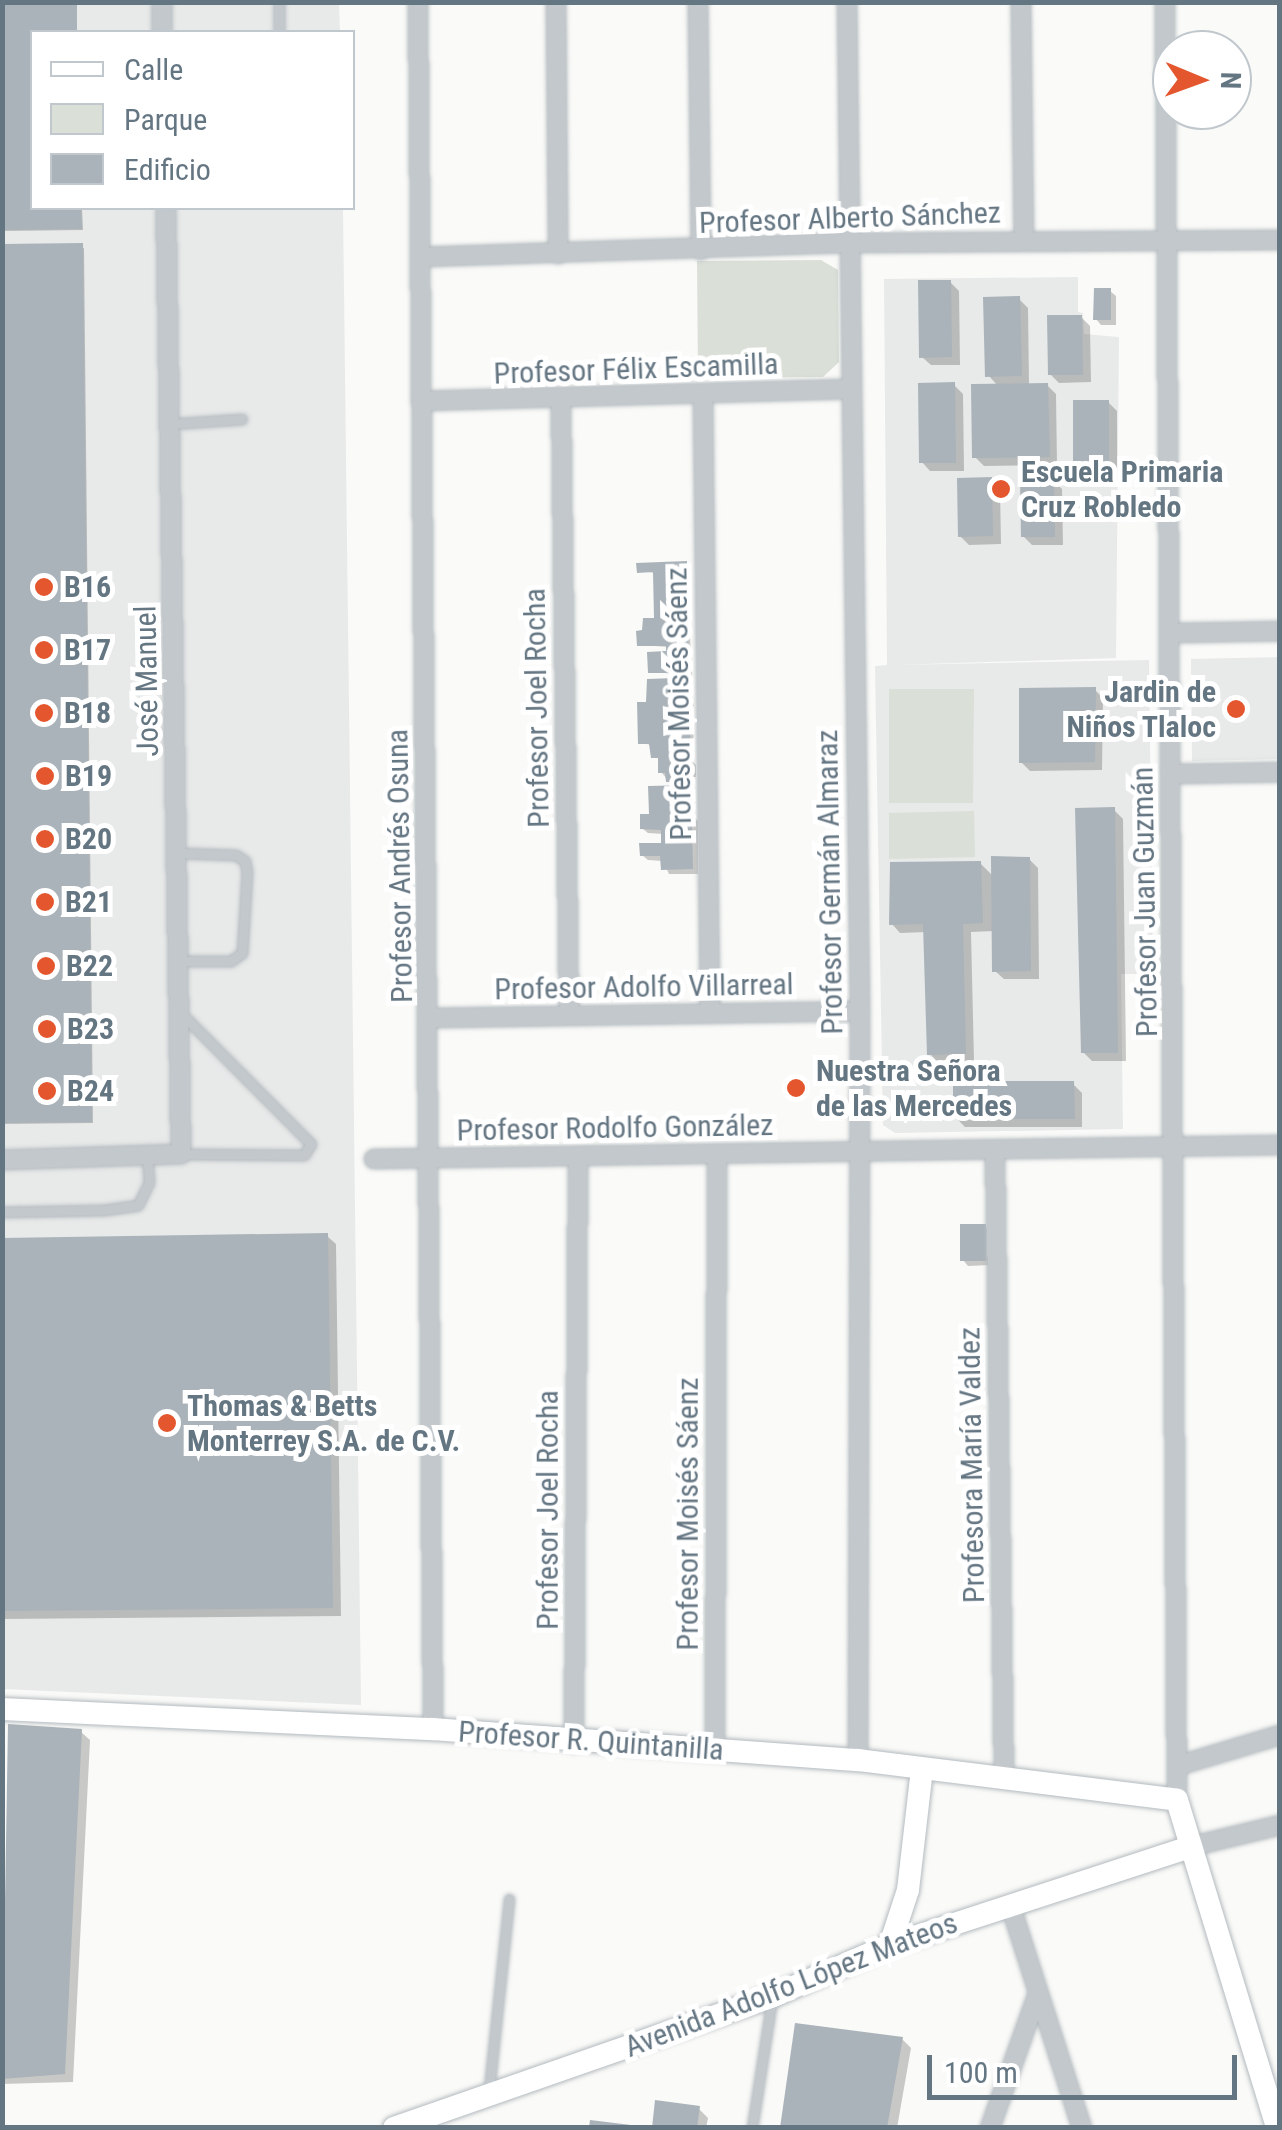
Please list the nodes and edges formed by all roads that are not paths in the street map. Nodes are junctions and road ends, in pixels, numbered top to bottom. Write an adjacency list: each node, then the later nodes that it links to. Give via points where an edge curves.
1 (162, 2): 9 (street)
2 (278, 2): 10 (lane)
3 (418, 2): 18 (street, Profesor Andrés Osuna)
4 (556, 2): 17 (street)
5 (698, 2): 16 (street)
6 (846, 2): 15 (street, Profesor Germán Almaraz)
7 (1021, 2): 12 (street)
8 (1164, 2): 13 (street, Profesor Juan Guzmán)
9 (162, 30)
10 (279, 30)
11 (166, 210): 24 (street, José Manuel)
12 (1024, 240): 13 (street, Profesor Alberto Sánchez); 15 (street, Profesor Alberto Sánchez)
13 (1165, 240): 14 (street, Profesor Alberto Sánchez); 26 (street, Profesor Juan Guzmán)
14 (1280, 240)
15 (850, 243): 16 (street, Profesor Alberto Sánchez); 19 (street, Profesor Germán Almaraz)
16 (701, 250): 17 (street, Profesor Alberto Sánchez)
17 (558, 254): 18 (street, Profesor Alberto Sánchez)
18 (422, 257): 22 (street, Profesor Andrés Osuna)
19 (852, 389): 20 (street, Profesor Félix Escamilla); 32 (street, Profesor Germán Almaraz)
20 (704, 396): 21 (street, Profesor Félix Escamilla); 33 (street, Profesor Moisés Sáenz)
21 (561, 400): 22 (street, Profesor Félix Escamilla); 34 (street, Profesor Joel Rocha)
22 (422, 402): 35 (street, Profesor Andrés Osuna)
23 (242, 419): 24 (lane)
24 (170, 424): 29 (street, José Manuel)
25 (1280, 631): 26 (street)
26 (1170, 634): 28 (street, Profesor Juan Guzmán)
27 (1280, 772): 28 (street)
28 (1170, 774): 37 (street, Profesor Juan Guzmán)
29 (178, 852): 30 (street, José Manuel); 30 (lane, via 236,855 247,872 242,953 230,961)
30 (179, 961): 31 (street, José Manuel)
31 (180, 1011): 40 (street, José Manuel); 40 (lane, via 311,1144 304,1155)
32 (860, 1011): 33 (street, Profesor Adolfo Villarreal); 39 (street, Profesor Germán Almaraz)
33 (710, 1012): 34 (street, Profesor Adolfo Villarreal)
34 (568, 1016): 35 (street, Profesor Adolfo Villarreal)
35 (429, 1018): 44 (street, Profesor Andrés Osuna)
36 (1280, 1145): 37 (street, Profesor Rodolfo González)
37 (1176, 1147): 38 (street, Profesor Rodolfo González); 54 (street, Profesor Juan Guzmán)
38 (995, 1150): 39 (street, Profesor Rodolfo González); 56 (street, Profesora María Valdez)
39 (858, 1152): 42 (street, Profesor Rodolfo González); 53 (street, Profesor Germán Almaraz)
40 (181, 1154): 41 (street)
41 (146, 1156): 46 (street); 47 (lane, via 149,1182 138,1205)
42 (718, 1156): 45 (street, Profesor Rodolfo González); 52 (street, Profesor Moisés Sáenz)
43 (374, 1158): 44 (street, Profesor Rodolfo González)
44 (430, 1158): 45 (street, Profesor Rodolfo González); 49 (street, Profesor Andrés Osuna)
45 (578, 1158): 51 (street, Profesor Joel Rocha)
46 (2, 1160)
47 (2, 1212)
48 (2, 1709): 49 (street, Profesor R. Quintanilla)
49 (433, 1729): 51 (street, Profesor R. Quintanilla)
50 (1280, 1736): 54 (street)
51 (574, 1743): 52 (street, Profesor R. Quintanilla)
52 (715, 1751): 53 (street, Profesor R. Quintanilla)
53 (858, 1760): 55 (street, Profesor R. Quintanilla)
54 (1177, 1766): 57 (street, Profesor Juan Guzmán)
55 (922, 1769): 56 (street, Profesor R. Quintanilla); 62 (street, via 908,1890)
56 (1004, 1779): 57 (street, Profesor R. Quintanilla)
57 (1177, 1800): 59 (street)
58 (1280, 1825): 59 (street)
59 (1189, 1848): 61 (street, Avenida Adolfo López Mateos); 71 (street)
60 (509, 1899): 65 (lane)
61 (1010, 1904): 62 (street, Avenida Adolfo López Mateos); 63 (street)
62 (890, 1945): 64 (street, Avenida Adolfo López Mateos)
63 (1038, 1993): 69 (street); 70 (street)
64 (773, 1996): 65 (street, Avenida Adolfo López Mateos); 68 (lane)
65 (488, 2096): 66 (street, Avenida Adolfo López Mateos)
66 (432, 2121): 67 (street, Avenida Adolfo López Mateos)
67 (394, 2128)
68 (752, 2128)
69 (990, 2128)
70 (1082, 2128)
71 (1277, 2128)

